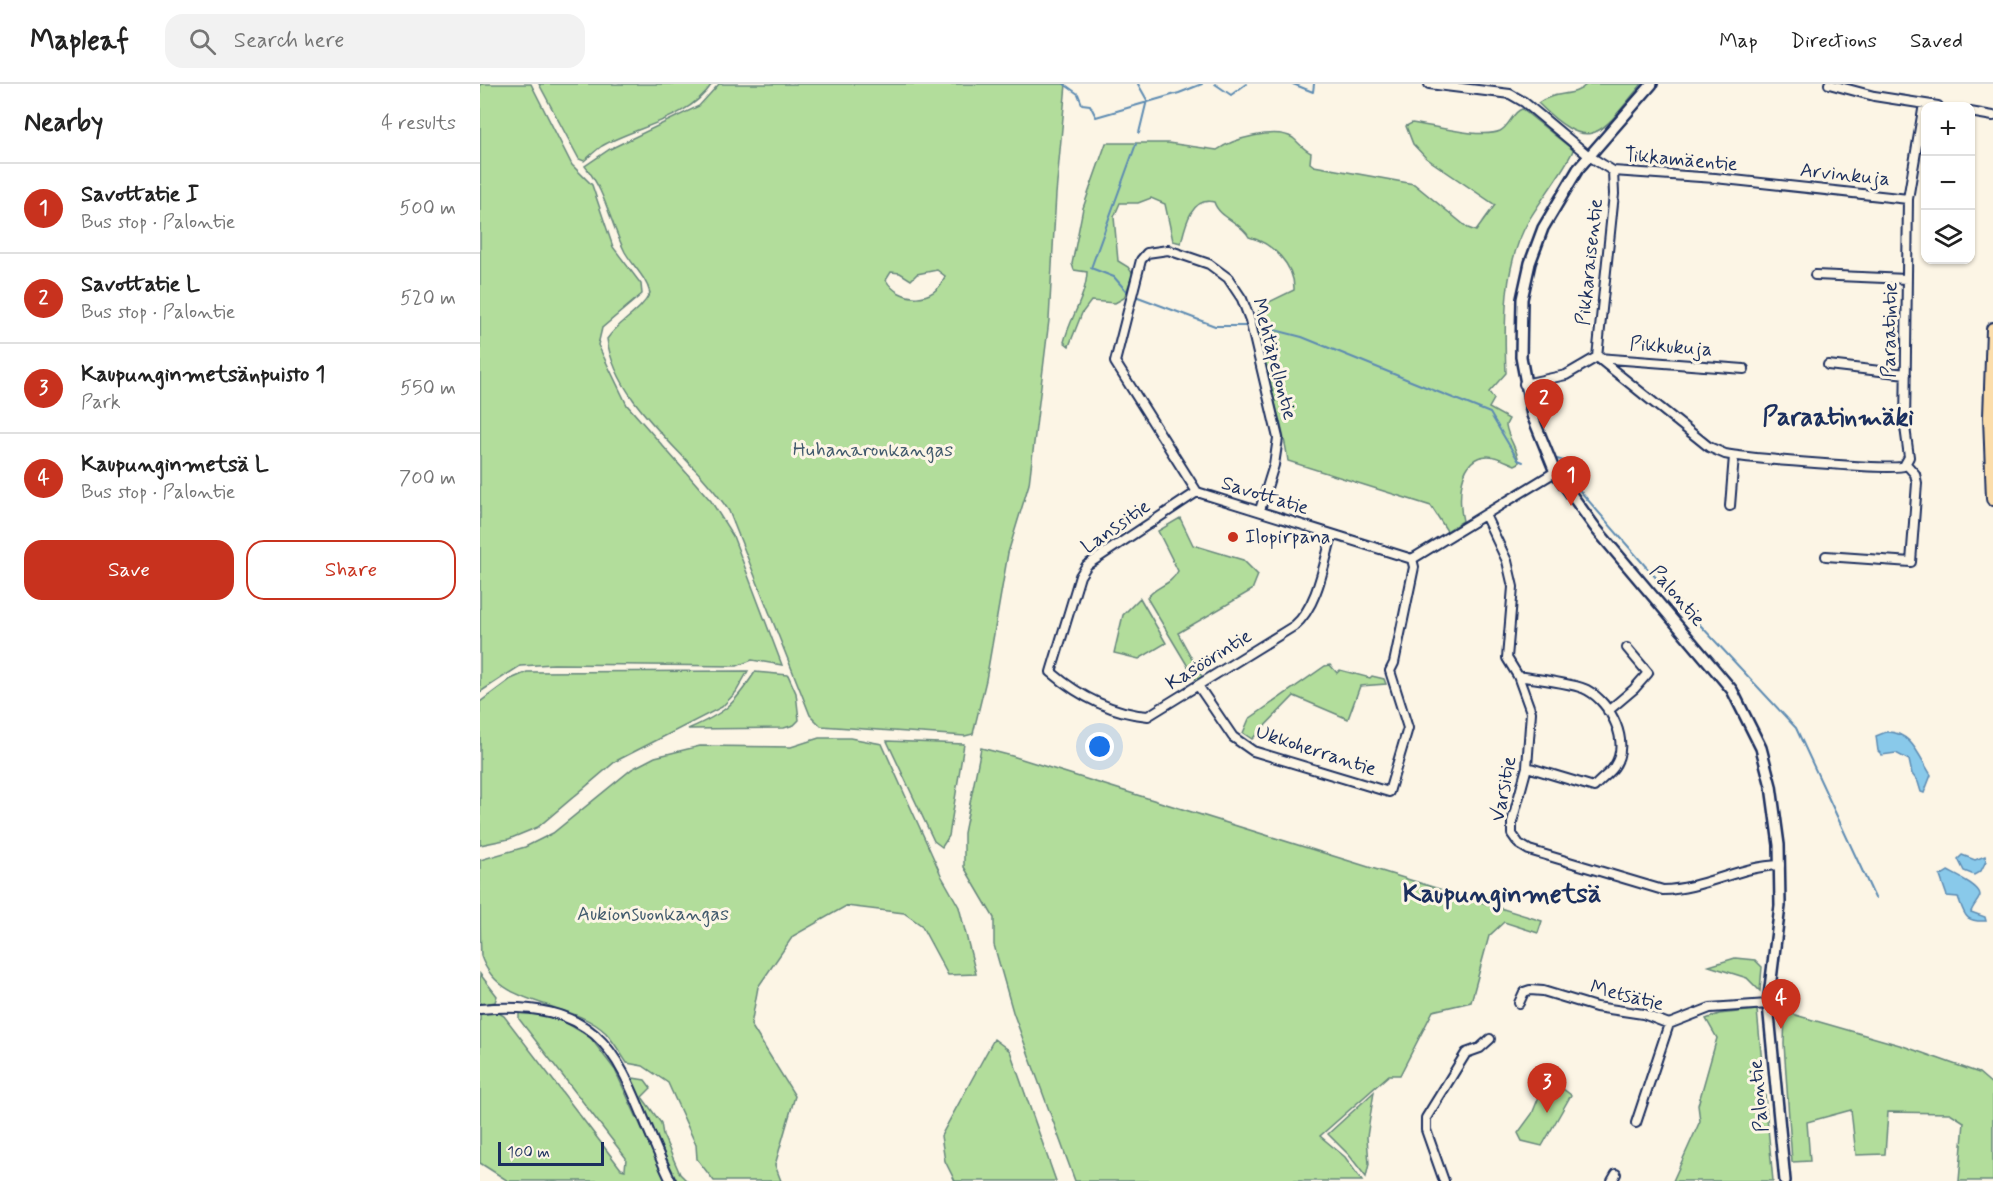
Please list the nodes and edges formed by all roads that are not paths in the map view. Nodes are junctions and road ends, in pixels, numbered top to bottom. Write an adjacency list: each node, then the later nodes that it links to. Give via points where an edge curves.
1 (1429, 84): 4 (street, Tikkamäentie)
2 (1652, 84): 9 (street, Palontie)
3 (1829, 84): 5 (street)
4 (1466, 86): 9 (street, Tikkamäentie, via 1517,98)
5 (1921, 104)
6 (1975, 113): 7 (street)
7 (1993, 116)
8 (1921, 122): 12 (street, Paraatintie)
9 (1589, 156): 10 (street, Tikkamäentie); 21 (street, Palontie, via 1554,207 1530,263 1521,318)
10 (1613, 171): 11 (street, Tikkamäentie); 17 (street, Pikkaraisentie)
11 (1778, 185): 12 (street, Arvinkuja)
12 (1908, 198): 15 (street, Paraatintie)
13 (1141, 260): 25 (street, Savottatie, via 1115,362); 28 (street, Mehtäpellontie, via 1148,253 1168,250 1209,264 1228,278 1242,299 1278,438)
14 (1815, 275): 15 (street)
15 (1907, 279): 20 (street, Paraatintie)
16 (1993, 329): 26 (highway)
17 (1597, 357): 19 (street, Pikkukuja); 21 (street, via 1566,375); 22 (street, via 1709,447)
18 (1828, 365): 20 (street)
19 (1744, 369)
20 (1906, 374): 23 (street, Paraatintie)
21 (1524, 384): 24 (street, Palontie)
22 (1734, 456): 23 (street, via 1893,468); 27 (street)
23 (1906, 464): 31 (street, via 1917,483 1911,561)
24 (1555, 472): 29 (street); 39 (street, Palontie, via 1597,530 1732,690 1766,766 1778,826)
25 (1197, 492): 28 (street, Savottatie); 34 (street, Lanssitie, via 1087,565 1080,576)
26 (1993, 499)
27 (1730, 506)
28 (1260, 510): 30 (street, Savottatie)
29 (1485, 515): 32 (street); 35 (street, Varsitie, via 1507,561 1513,587 1506,658)
30 (1332, 535): 32 (street, Savottatie); 36 (street, Kasöörintie, via 1314,594 1301,620)
31 (1826, 556)
32 (1412, 559): 36 (street, Ukkoherrantie, via 1414,567 1390,671 1408,728 1389,792 1253,751 1233,737)
33 (1627, 648): 37 (street, via 1648,673)
34 (1051, 672): 36 (street, Kasöörintie, via 1090,701 1137,715 1149,716)
35 (1518, 676): 37 (street, via 1587,690); 38 (street, Varsitie, via 1531,712)
36 (1199, 687)
37 (1608, 711): 38 (street, via 1616,723 1621,747 1615,765 1594,787)
38 (1527, 767): 39 (street, Varsitie, via 1512,834 1529,850 1663,890 1683,890)
39 (1780, 865): 41 (street, Palontie, via 1780,906)
40 (1519, 1003): 43 (street, Metsätie, via 1524,992 1536,989)
41 (1768, 1004): 43 (street, Metsätie, via 1710,1008); 48 (street, Palontie)
42 (480, 1009): 46 (street, via 539,1009 573,1019 600,1037 632,1093)
43 (1669, 1024): 45 (street)
44 (1490, 1039): 47 (street, via 1466,1053 1426,1118 1426,1130)
45 (1636, 1123)
46 (671, 1181)
47 (1444, 1181)
48 (1785, 1181)

